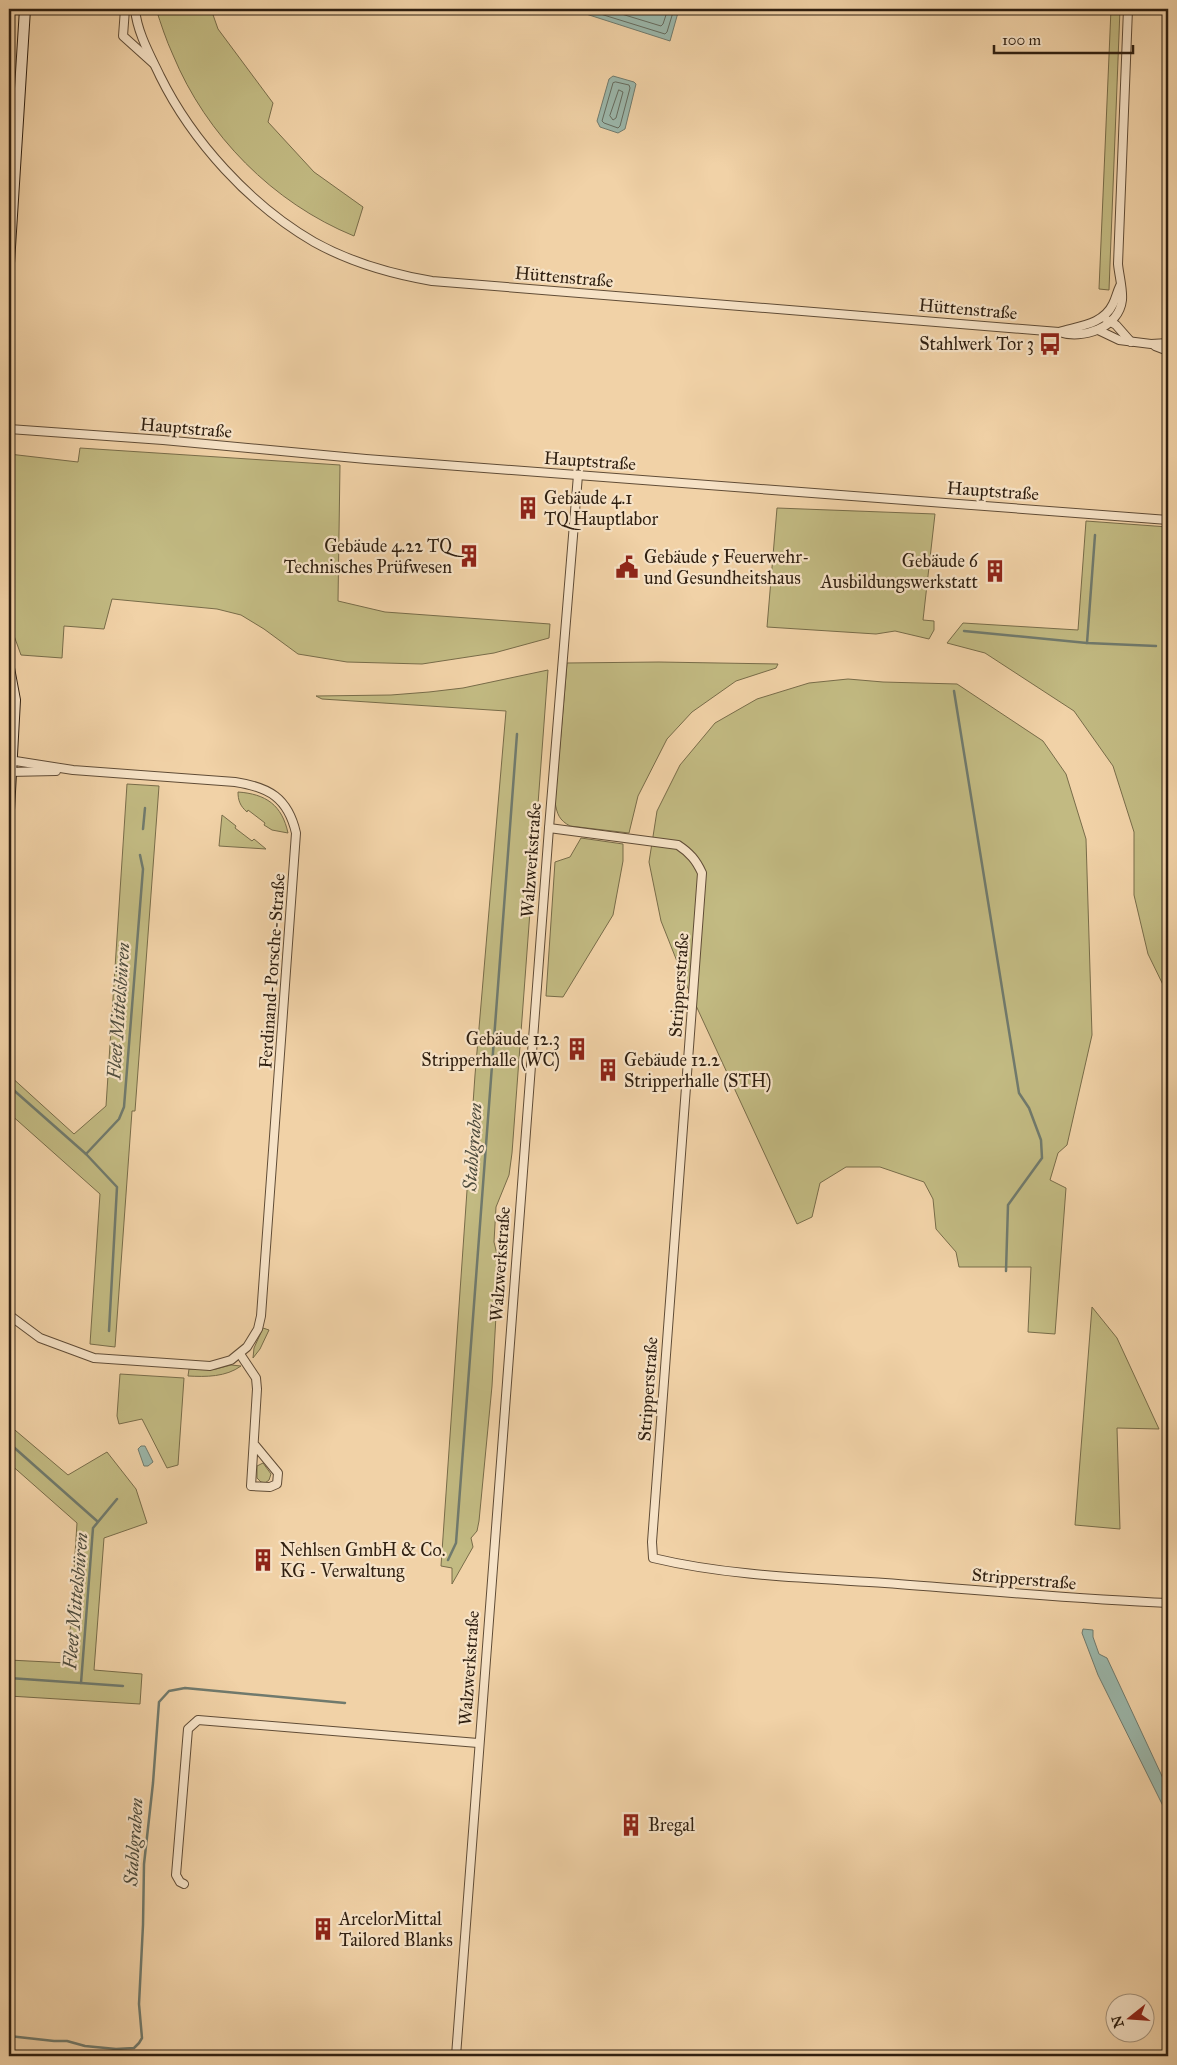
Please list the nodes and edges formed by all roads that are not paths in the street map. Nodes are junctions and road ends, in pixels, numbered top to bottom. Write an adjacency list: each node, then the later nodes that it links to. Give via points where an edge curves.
1 (25, 9): 6 (street)
2 (125, 9): 5 (street, Hüttenstraße, via 123,36)
3 (135, 9): 5 (street, Hüttenstraße, via 138,26)
4 (1128, 9): 7 (street, Hüttenstraße, via 1118,264)
5 (155, 65): 11 (street, Hüttenstraße, via 184,118 202,143 244,188 314,242 381,270 432,281)
6 (9, 263)
7 (1120, 284): 8 (street, Hüttenstraße, via 1112,305); 9 (street, Hüttenstraße, via 1122,299 1118,312)
8 (1099, 319): 9 (street); 11 (street, Hüttenstraße)
9 (1110, 321): 10 (street, Hüttenstraße); 12 (street)
10 (1098, 330): 11 (street, Hüttenstraße, via 1070,335); 12 (street)
11 (1059, 332)
12 (1131, 342): 13 (street)
13 (1151, 344): 14 (street); 15 (street)
14 (1168, 344)
15 (1168, 351)
16 (9, 429): 17 (street, Hauptstraße)
17 (578, 475): 18 (street, Hauptstraße); 24 (street, Walzwerkstraße)
18 (1168, 520)
19 (9, 668): 20 (street, via 15,700)
20 (11, 760): 21 (street, Ferdinand-Porsche-Straße); 22 (street)
21 (72, 770): 22 (street, Ferdinand-Porsche-Straße); 26 (street, Ferdinand-Porsche-Straße, via 254,785 281,801 294,825 296,844 261,1316 253,1339)
22 (10, 772): 23 (street)
23 (9, 810)
24 (549, 828): 28 (street, Stripperstraße, via 678,845 696,859 702,873 653,1558 776,1576); 29 (street, Walzwerkstraße)
25 (9, 1315): 26 (street, via 40,1338 94,1358 210,1366)
26 (240, 1354): 27 (street, via 256,1378 258,1389)
27 (254, 1444): 27 (street, via 251,1486 277,1484 278,1473)
28 (1168, 1603)
29 (478, 1743): 30 (street, via 198,1720 188,1728 176,1875); 31 (street, Walzwerkstraße)
30 (184, 1884)
31 (456, 2056)

